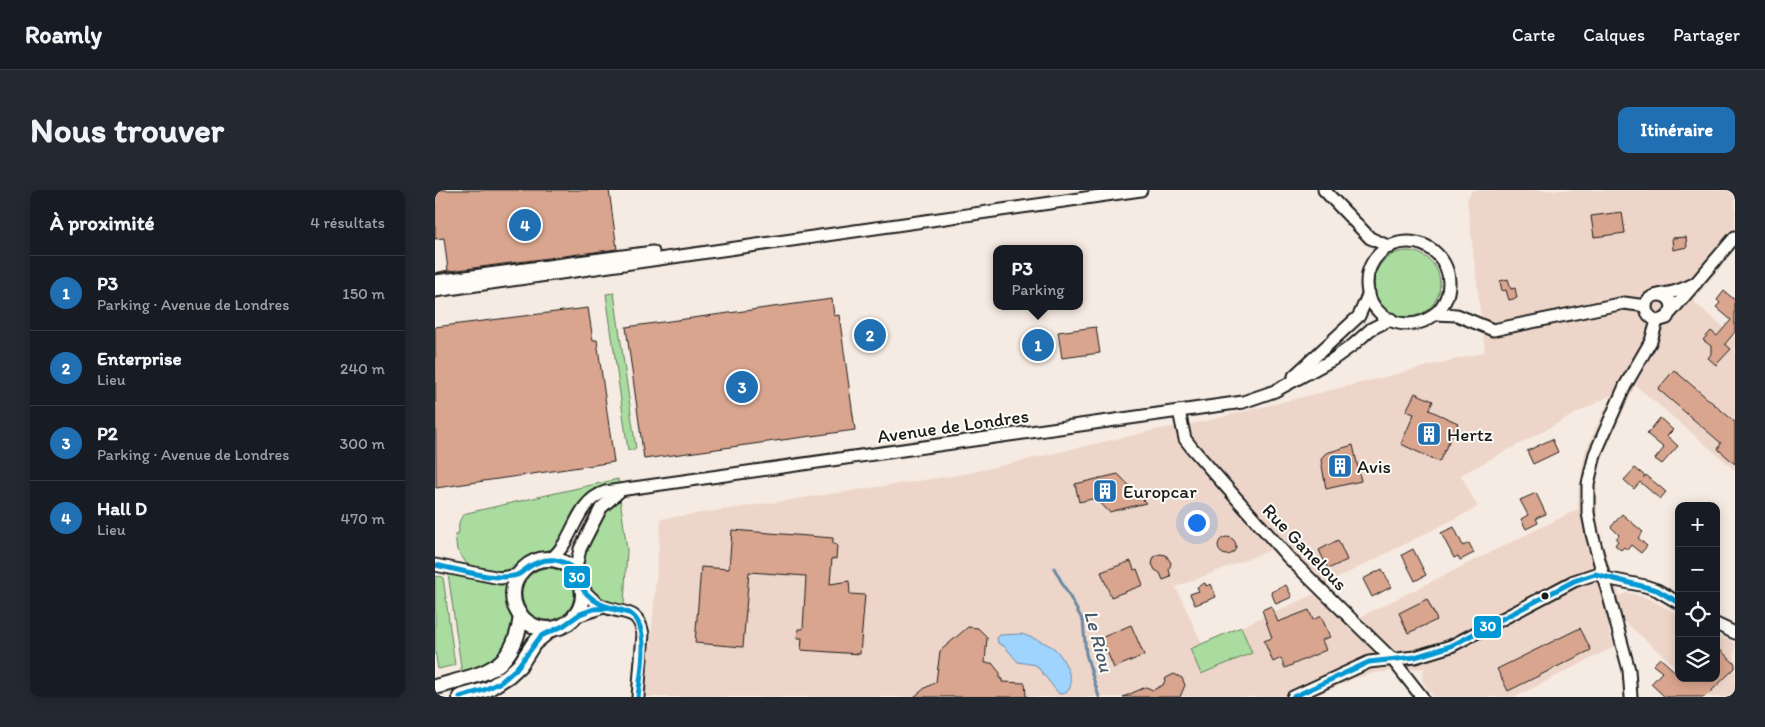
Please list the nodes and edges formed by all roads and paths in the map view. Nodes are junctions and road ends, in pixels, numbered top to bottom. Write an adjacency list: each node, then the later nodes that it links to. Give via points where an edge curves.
1 (1141, 190): 3 (street)
2 (1324, 190): 5 (street, via 1370,238)
3 (905, 224): 6 (street, via 889,220); 8 (street)
4 (1735, 237): 7 (street)
5 (1390, 247): 9 (street, via 1371,266); 10 (street, via 1407,242 1431,248 1447,268)
6 (435, 281)
7 (1696, 283): 11 (street); 13 (street)
8 (435, 291)
9 (1369, 293): 16 (street, via 1378,310); 18 (street, Avenue de Londres, via 1359,316)
10 (1448, 293): 14 (street); 15 (street)
11 (1660, 294): 12 (street, via 1649,299); 13 (street, via 1670,301)
12 (1646, 306): 15 (street, via 1624,303 1493,330); 17 (street, via 1648,315)
13 (1671, 312): 17 (street, via 1664,320)
14 (1434, 314): 15 (street); 16 (street, via 1411,324)
15 (1457, 315)
16 (1391, 319): 18 (street, Avenue de Londres, via 1371,329 1332,360)
17 (1657, 321): 25 (street, via 1651,341 1625,386 1599,442 1588,484 1588,513)
18 (1286, 384): 19 (street, Avenue de Londres, via 1252,400)
19 (1179, 412): 20 (street, Avenue de Londres); 34 (street, Rue Ganelous, via 1185,439 1244,508 1288,557)
20 (620, 491): 21 (street, Avenue de Londres, via 605,492 590,500 564,544); 23 (street, via 601,508 580,549)
21 (551, 559): 23 (main road); 24 (main road, via 533,563)
22 (435, 565): 24 (street, via 500,578)
23 (575, 572): 26 (main road)
24 (519, 575): 29 (main road, via 514,600)
25 (1603, 576): 27 (street, via 1657,590); 34 (street, via 1595,574 1574,580 1451,646); 40 (street, via 1629,670)
26 (583, 590): 28 (street); 30 (main road, via 582,604)
27 (1675, 601)
28 (604, 607): 30 (street); 37 (street, via 627,612 641,626)
29 (521, 616): 32 (main road, via 534,626); 35 (main road, via 515,644 497,665 478,676)
30 (574, 617): 32 (main road)
31 (1720, 626): 33 (street)
32 (551, 629): 36 (main road, via 533,643 521,664 502,681)
33 (1735, 633)
34 (1393, 660): 38 (street, via 1369,662); 39 (street, Rue Ganelous)
35 (435, 687)
36 (460, 697)
37 (637, 697)
38 (1293, 697)
39 (1421, 697)
40 (1631, 697)

